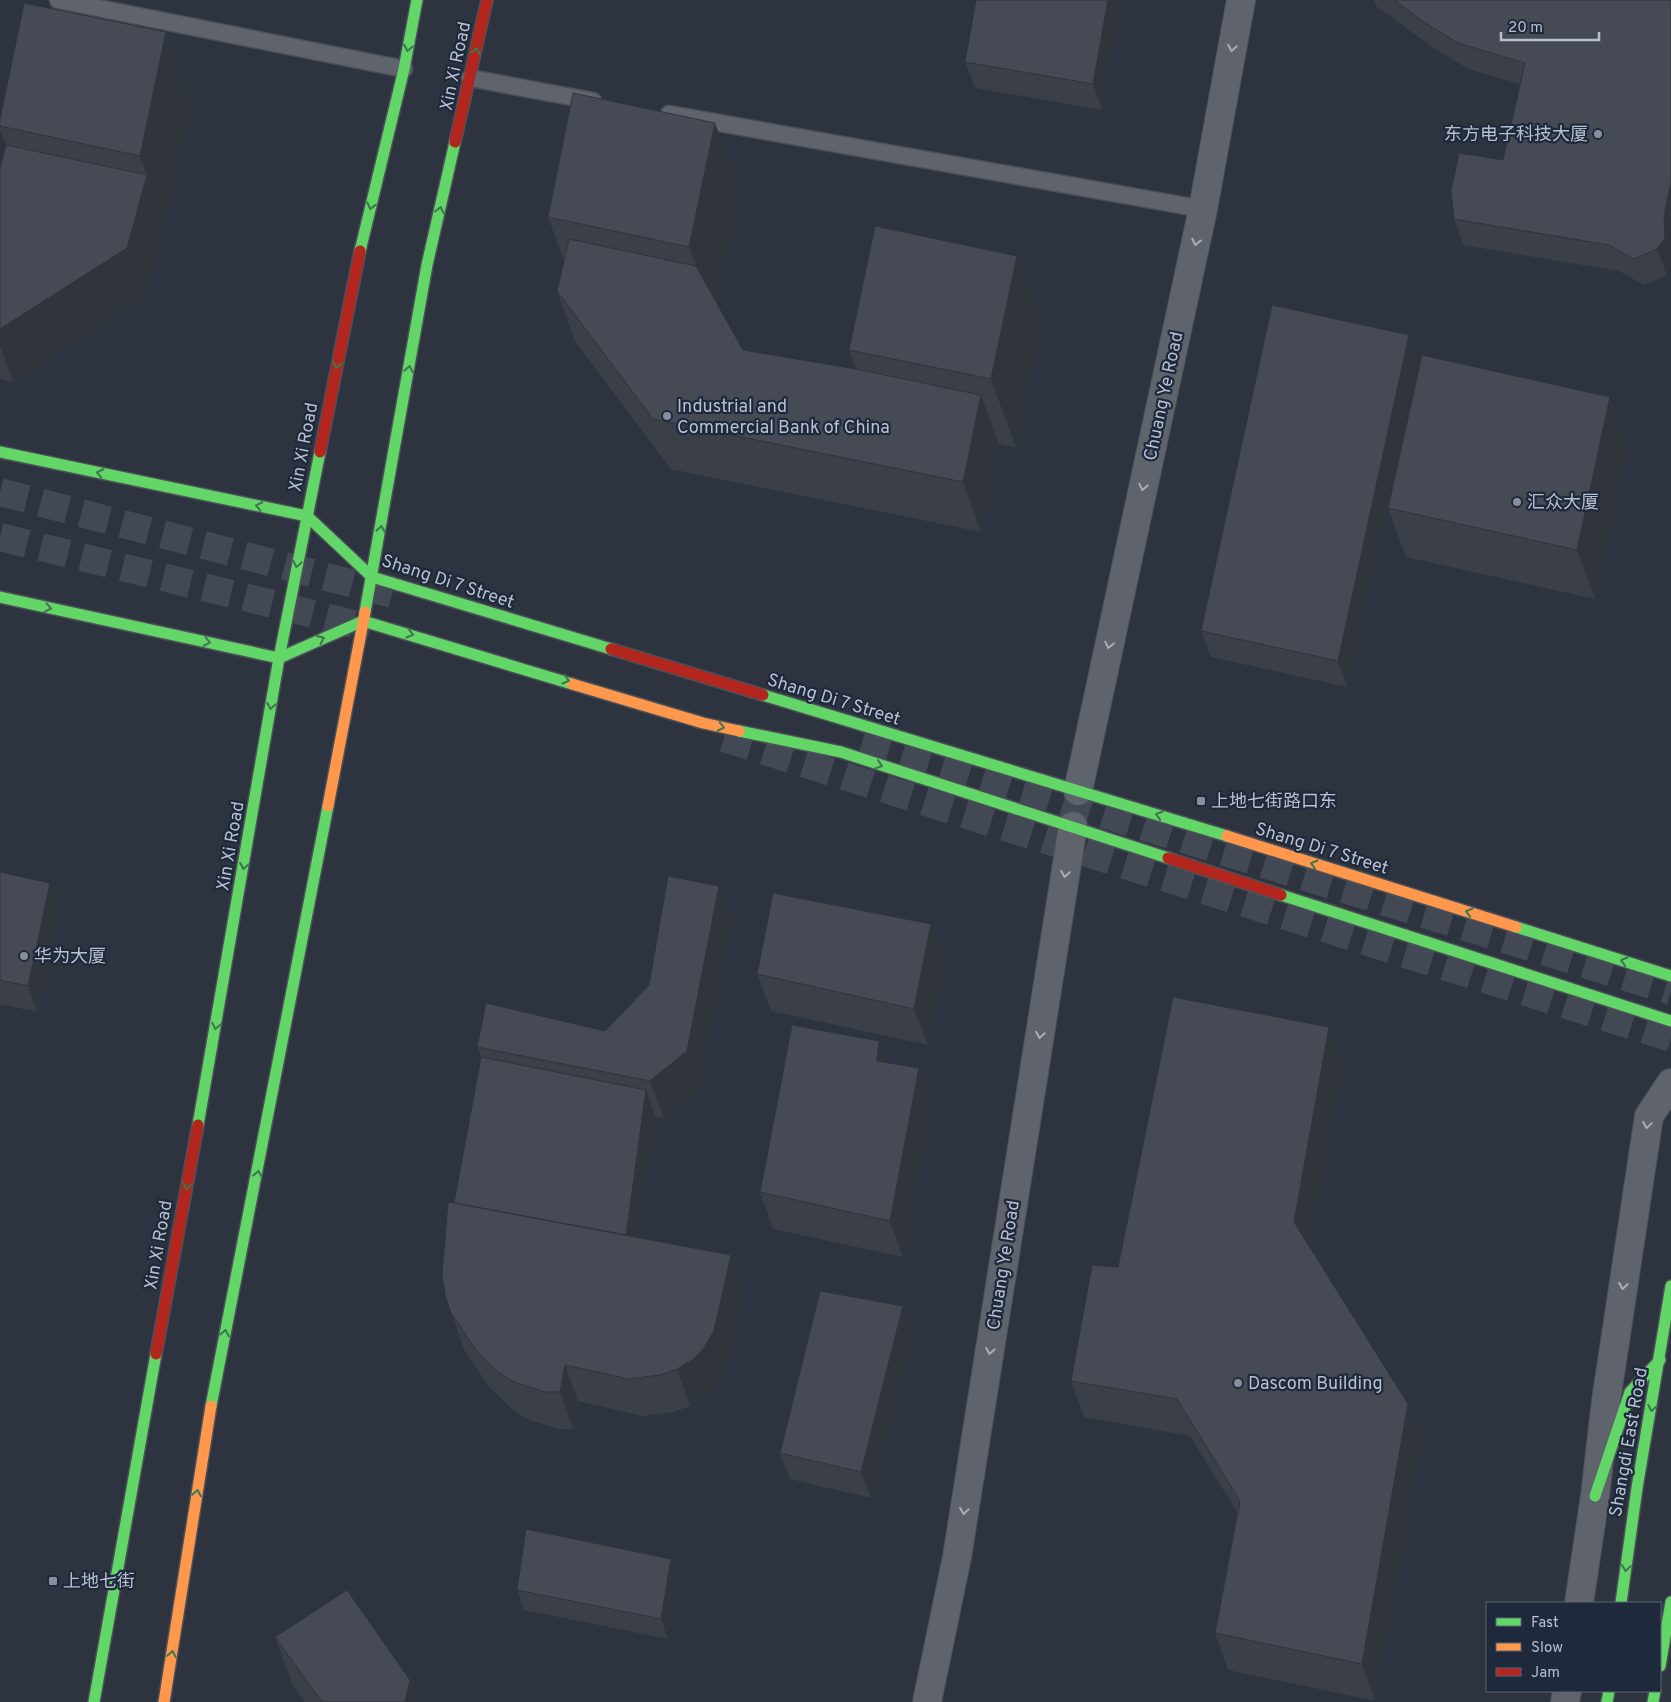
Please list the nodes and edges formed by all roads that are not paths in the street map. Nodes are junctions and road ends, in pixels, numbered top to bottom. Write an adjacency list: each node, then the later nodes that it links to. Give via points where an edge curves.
1 (58, 0): 5 (lane)
2 (418, 0): 5 (main road, Xin Xi Road, one-way to 5)
3 (487, 0): 6 (main road, Xin Xi Road, one-way to 3)
4 (1241, 0): 9 (street, Chuang Ye Road, one-way to 9)
5 (404, 68): 11 (main road, Xin Xi Road, one-way to 11, via 358,261)
6 (470, 78): 7 (lane); 12 (main road, Xin Xi Road, one-way to 6, via 428,265)
7 (605, 103)
8 (653, 111): 9 (lane)
9 (1203, 209): 16 (street, Chuang Ye Road, one-way to 16)
10 (0, 452): 11 (main road, one-way to 10)
11 (307, 516): 12 (main road, Shang Di 7 Street); 15 (main road, Xin Xi Road, one-way to 15)
12 (372, 577): 14 (main road, Xin Xi Road); 16 (main road, Shang Di 7 Street)
13 (0, 598): 15 (main road, one-way to 15)
14 (363, 621): 15 (main road, one-way to 14); 17 (main road, one-way to 17, via 703,723 841,752); 30 (main road, Xin Xi Road, one-way to 14, via 211,1406)
15 (279, 658): 29 (main road, Xin Xi Road, one-way to 29, via 236,915)
16 (1078, 791): 18 (main road, Shang Di 7 Street, one-way to 16)
17 (1073, 826): 19 (main road); 31 (street, Chuang Ye Road, one-way to 31, via 957,1557)
18 (1671, 976)
19 (1671, 1021)
20 (1671, 1083): 23 (street, one-way to 23, via 1649,1116)
21 (1671, 1286): 22 (main road, Shangdi East Road)
22 (1660, 1360): 23 (main road, via 1630,1392); 25 (main road, Shangdi East Road, one-way to 25)
23 (1595, 1496): 24 (street)
24 (1580, 1602)
25 (1621, 1602)
26 (1671, 1602): 27 (main road)
27 (1670, 1624): 28 (main road)
28 (1661, 1662)
29 (94, 1702)
30 (164, 1702)
31 (927, 1702)

